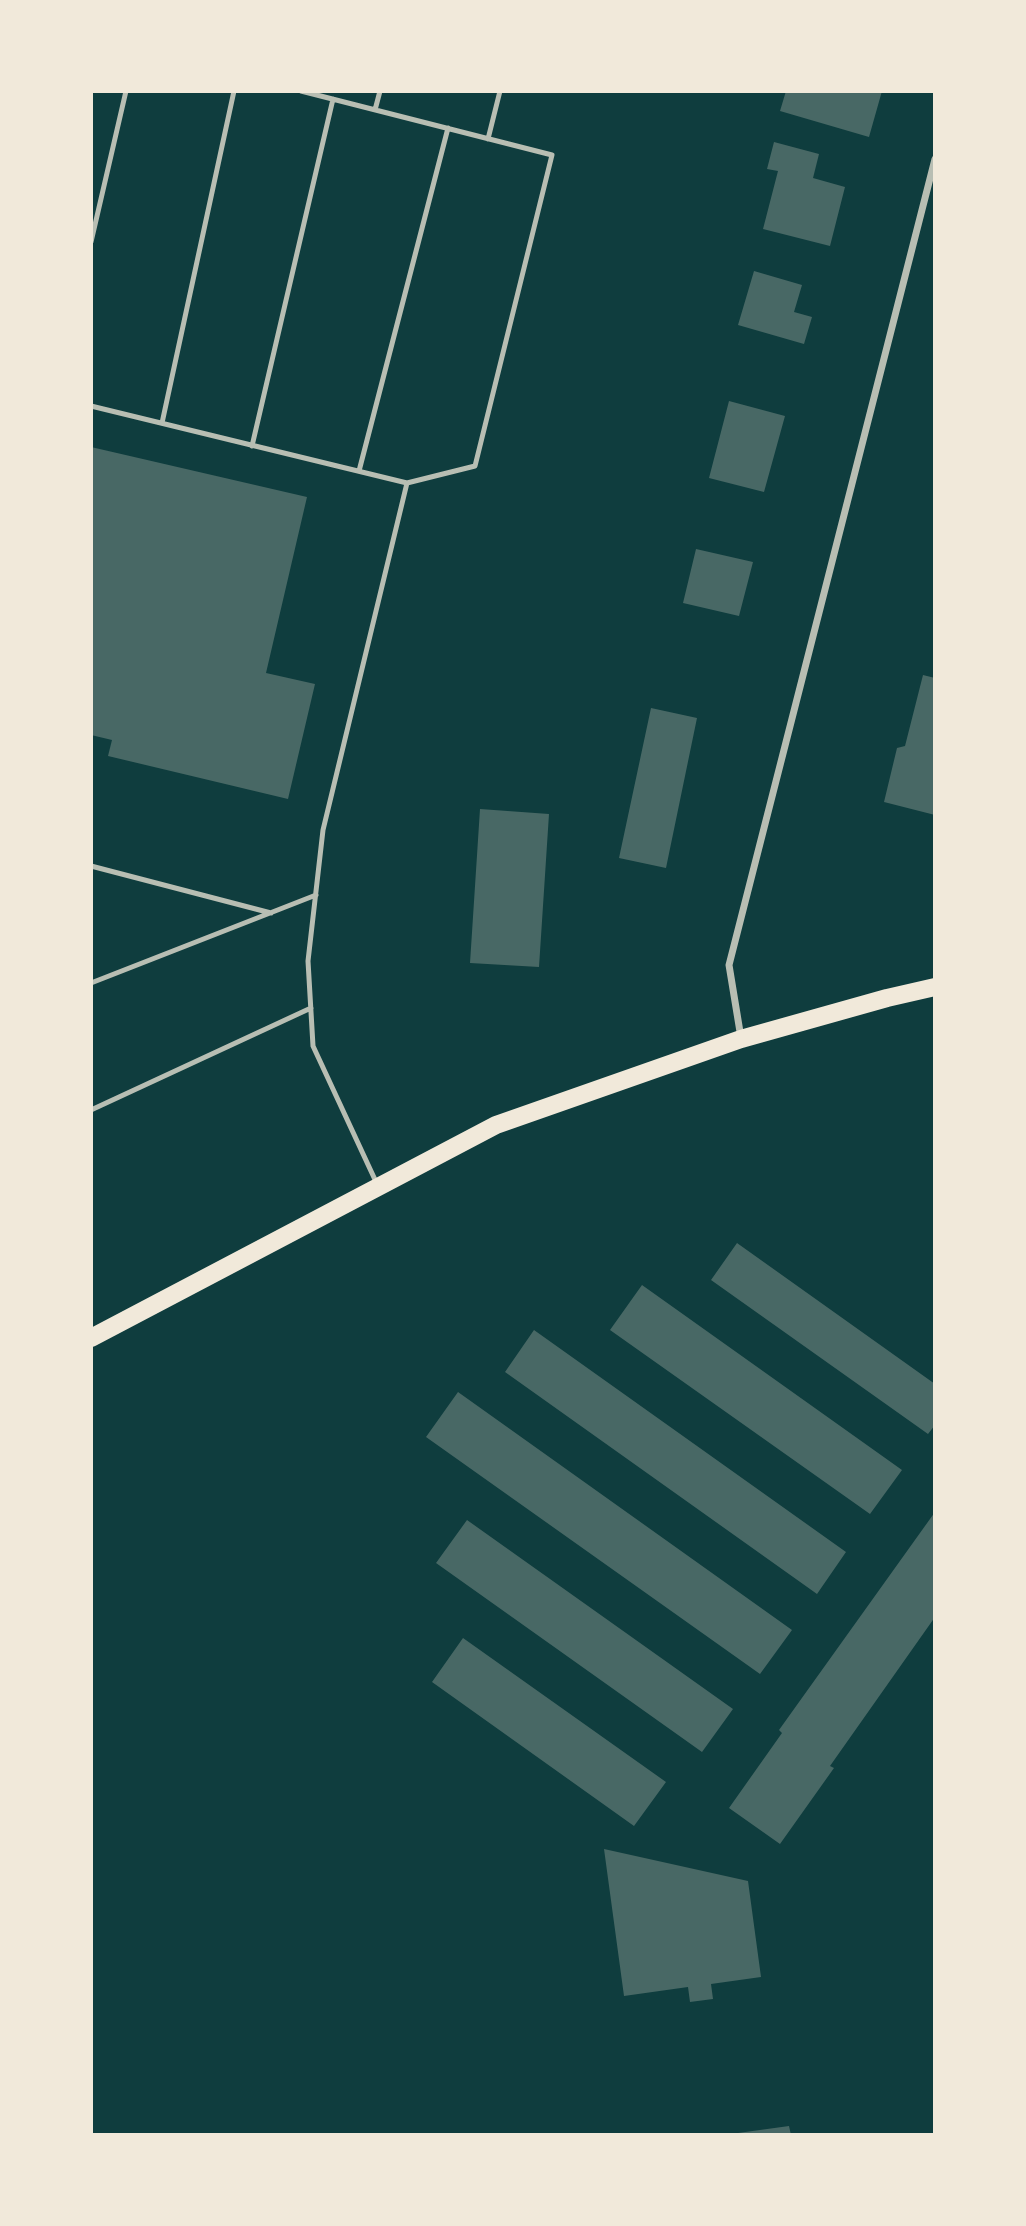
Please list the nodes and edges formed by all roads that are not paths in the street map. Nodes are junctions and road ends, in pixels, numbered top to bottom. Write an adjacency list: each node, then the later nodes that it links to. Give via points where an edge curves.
1 (126, 91): 11 (lane)
2 (234, 91): 13 (lane)
3 (302, 91): 6 (lane)
4 (380, 91): 7 (lane)
5 (500, 91): 9 (lane)
6 (333, 99): 7 (lane); 14 (lane)
7 (375, 110): 8 (lane)
8 (448, 128): 9 (lane); 15 (lane)
9 (488, 139): 16 (lane, via 552,155 475,467)
10 (935, 159): 23 (street, via 729,965)
11 (91, 243)
12 (91, 406): 13 (lane)
13 (162, 423): 14 (lane)
14 (252, 446): 15 (lane)
15 (359, 471): 16 (lane)
16 (407, 483): 18 (lane, via 323,830)
17 (91, 866): 19 (lane)
18 (316, 895): 19 (lane); 22 (lane, via 308,961)
19 (271, 913): 20 (lane)
20 (91, 983)
21 (935, 987): 23 (main road)
22 (311, 1008): 24 (lane); 25 (lane, via 313,1045)
23 (741, 1039): 25 (main road, via 496,1125)
24 (91, 1110)
25 (378, 1187): 26 (main road)
26 (91, 1338)

